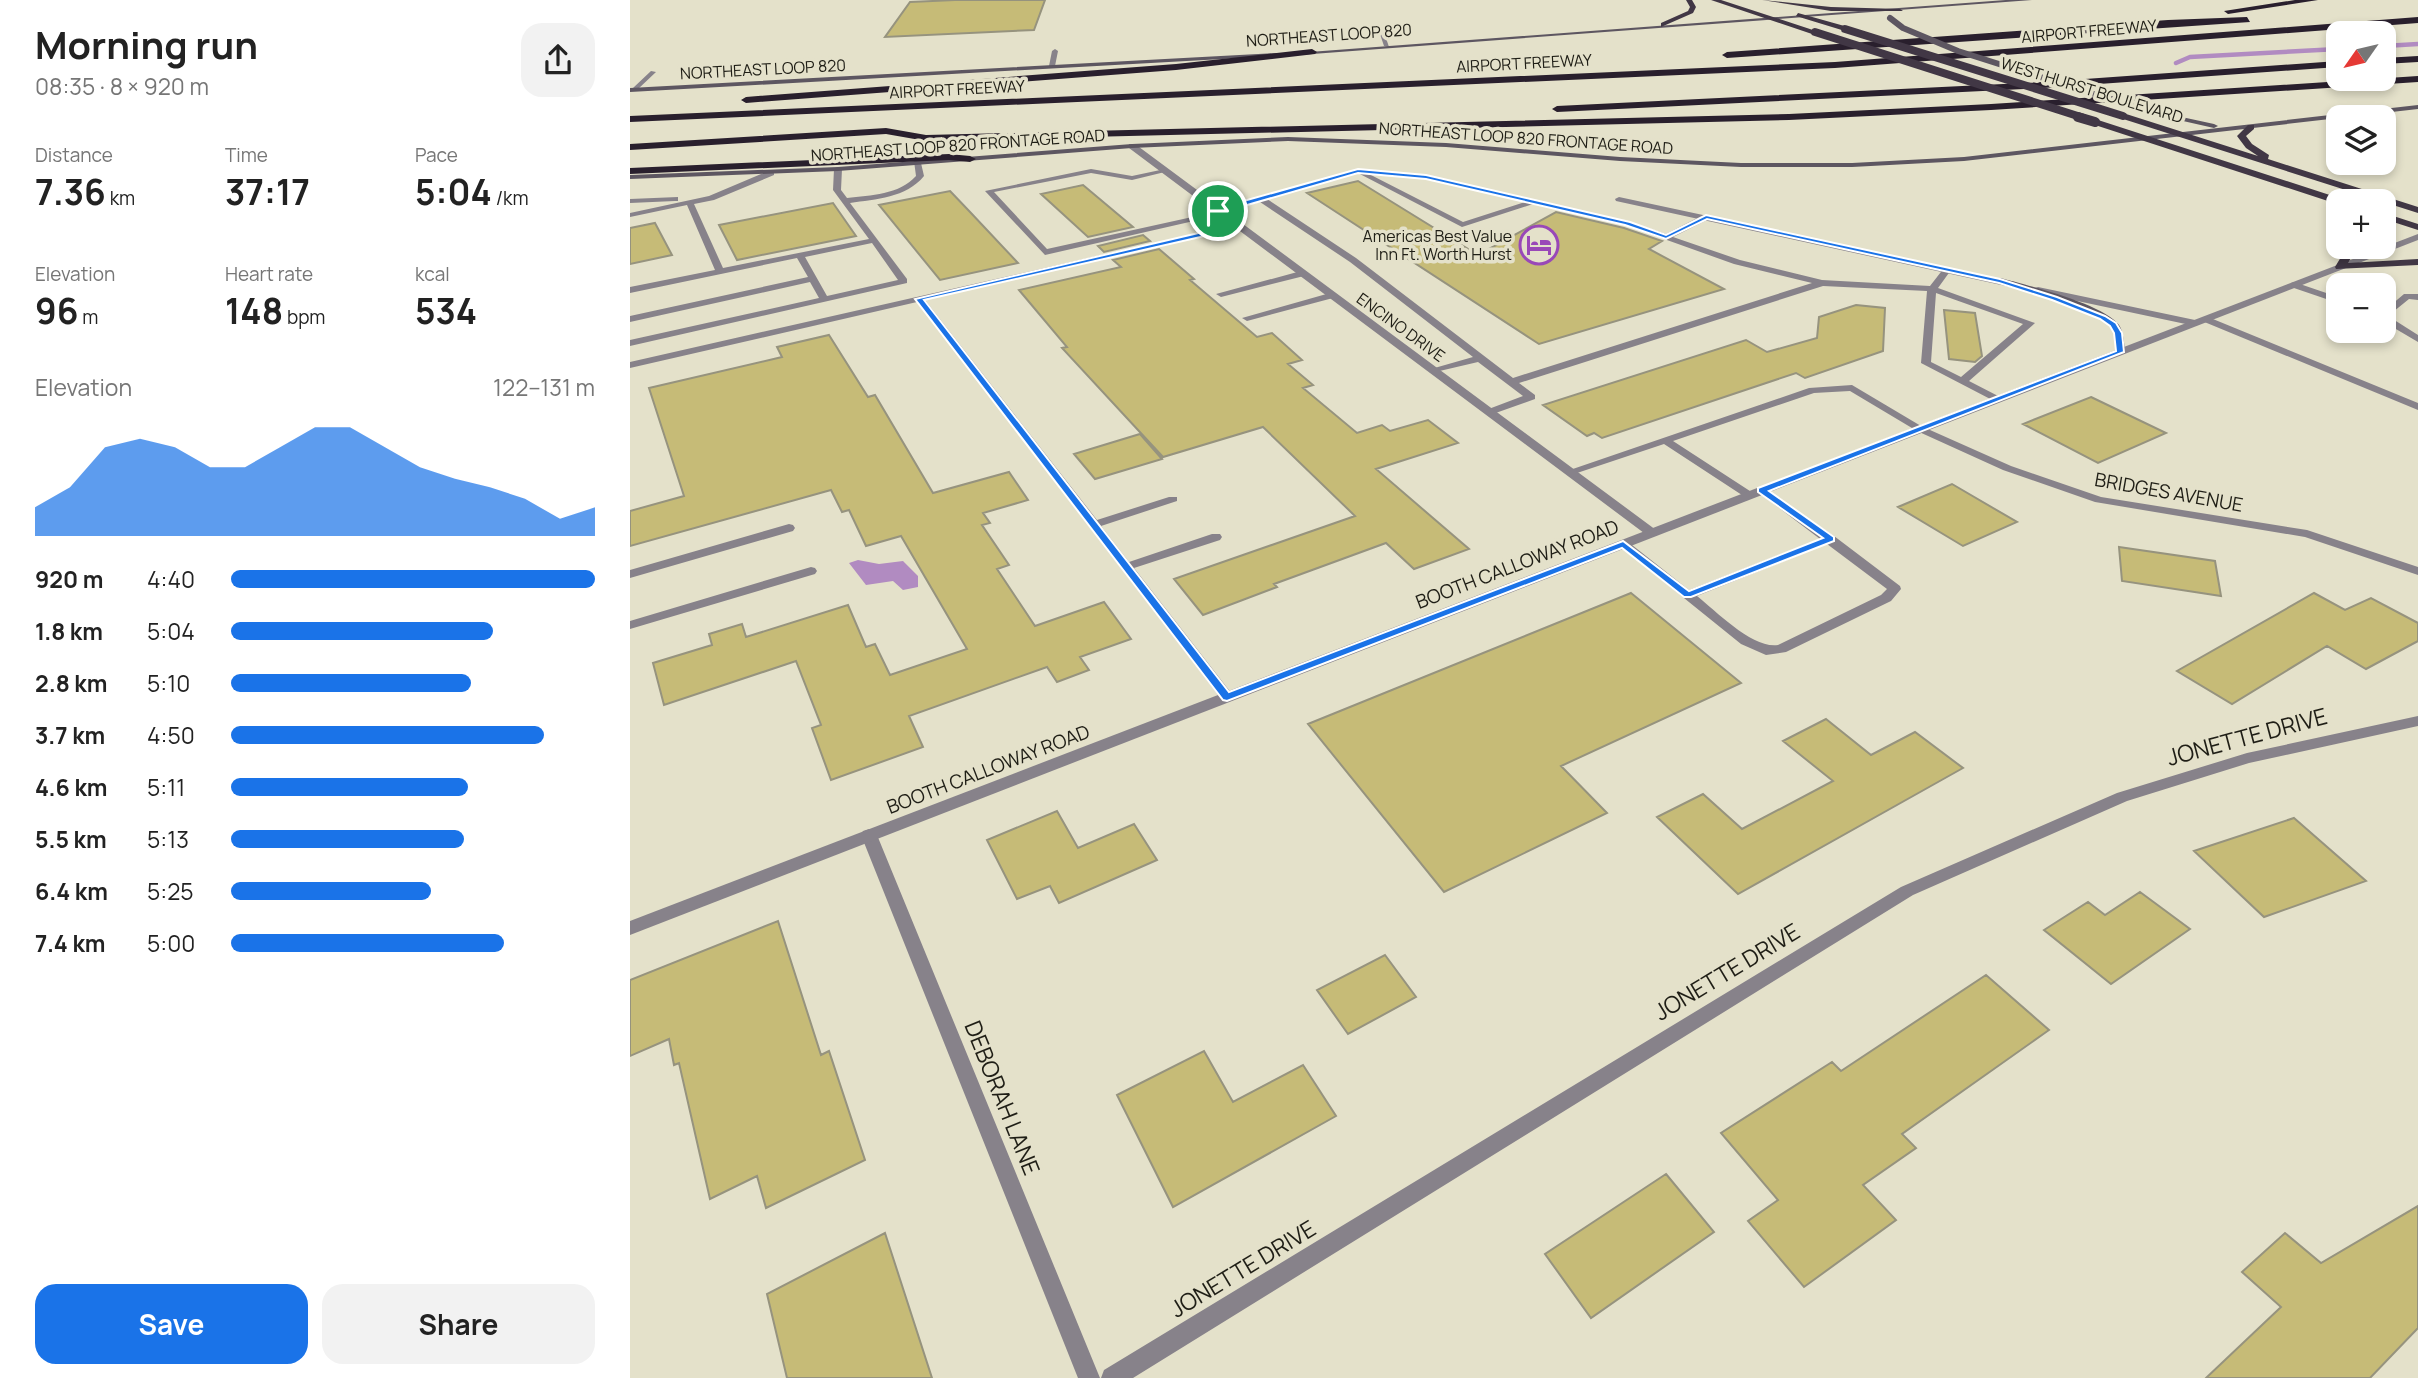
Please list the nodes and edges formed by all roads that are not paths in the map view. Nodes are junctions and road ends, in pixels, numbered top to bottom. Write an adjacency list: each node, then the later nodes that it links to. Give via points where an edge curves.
1 (1689, 0): 13 (main road, via 1691,12)
2 (1714, 0): 9 (main road, WEST HURST BOULEVARD)
3 (1755, 0): 8 (main road, WEST HURST BOULEVARD)
4 (1765, 0): 7 (main road, via 1831,9)
5 (2029, 0): 7 (main road, NORTHEAST LOOP 820)
6 (2314, 0): 12 (highway)
7 (1900, 11): 8 (main road, NORTHEAST LOOP 820); 36 (main road, bridge, via 1890,18 1903,28 1958,51 2154,113)
8 (1807, 17): 9 (main road, NORTHEAST LOOP 820); 38 (main road, WEST HURST BOULEVARD, bridge)
9 (1773, 19): 13 (main road, NORTHEAST LOOP 820); 39 (main road, WEST HURST BOULEVARD, bridge)
10 (2259, 19): 12 (highway)
11 (2418, 20): 27 (highway, AIRPORT FREEWAY, via 1835,65)
12 (2168, 23): 18 (highway)
13 (1664, 25): 15 (main road, NORTHEAST LOOP 820)
14 (1380, 29): 15 (street)
15 (1387, 46): 17 (main road, NORTHEAST LOOP 820)
16 (1055, 51): 23 (street)
17 (1312, 52): 23 (main road, NORTHEAST LOOP 820); 28 (highway, via 1177,67)
18 (1709, 57)
19 (2418, 59): 20 (highway)
20 (2396, 60)
21 (1570, 65): 27 (highway)
22 (2326, 65): 32 (highway, via 2043,85)
23 (1052, 66): 26 (main road, NORTHEAST LOOP 820)
24 (653, 72): 26 (street)
25 (2418, 79): 37 (highway, via 1775,117 926,138)
26 (633, 89)
27 (1152, 94): 33 (highway, AIRPORT FREEWAY)
28 (739, 100)
29 (671, 106): 31 (highway)
30 (2418, 107): 35 (main road, NORTHEAST LOOP 820 FRONTAGE ROAD)
31 (630, 109)
32 (1540, 110)
33 (630, 119)
34 (1184, 120): 37 (highway)
35 (2251, 127): 36 (main road, NORTHEAST LOOP 820 FRONTAGE ROAD); 44 (main road, via 2241,136)
36 (2230, 129): 38 (main road, NORTHEAST LOOP 820 FRONTAGE ROAD)
37 (886, 131): 41 (highway)
38 (2182, 135): 39 (main road, NORTHEAST LOOP 820 FRONTAGE ROAD); 44 (main road, WEST HURST BOULEVARD)
39 (2145, 139): 40 (main road, NORTHEAST LOOP 820 FRONTAGE ROAD, via 1852,166 1620,159 1348,139); 51 (main road, WEST HURST BOULEVARD)
40 (1132, 146): 42 (main road, NORTHEAST LOOP 820 FRONTAGE ROAD); 46 (street, ENCINO DRIVE)
41 (630, 147)
42 (970, 159): 43 (main road, NORTHEAST LOOP 820 FRONTAGE ROAD); 48 (highway)
43 (917, 163): 45 (main road, NORTHEAST LOOP 820 FRONTAGE ROAD); 57 (street, via 920,176 915,184)
44 (2281, 166): 61 (main road, WEST HURST BOULEVARD)
45 (838, 169): 49 (main road, NORTHEAST LOOP 820 FRONTAGE ROAD); 57 (street, via 837,190)
46 (1166, 171): 62 (street, ENCINO DRIVE); 62 (street, via 1132,178 1091,171 989,191 1045,252)
47 (1358, 171): 54 (street); 59 (street, via 1426,177); 59 (street, via 1462,225)
48 (630, 172)
49 (771, 173): 50 (main road, NORTHEAST LOOP 820 FRONTAGE ROAD); 53 (street)
50 (630, 177)
51 (2305, 191): 52 (main road, WEST HURST BOULEVARD); 60 (main road)
52 (2326, 197)
53 (711, 198): 56 (street); 58 (street)
54 (1261, 199): 62 (street); 98 (street, via 1353,260)
55 (1619, 199): 64 (street)
56 (630, 201)
57 (845, 201): 70 (street)
58 (690, 203): 63 (street); 76 (street)
59 (1531, 203): 68 (street, via 1627,223)
60 (2326, 206)
61 (2418, 210)
62 (1219, 212): 66 (street, ENCINO DRIVE)
63 (630, 215)
64 (1706, 217): 68 (street); 75 (street)
65 (2396, 220): 67 (main road)
66 (1238, 226): 77 (street, ENCINO DRIVE); 89 (street)
67 (2418, 227)
68 (1666, 237): 80 (street)
69 (2418, 237): 74 (street, BOOTH CALLOWAY ROAD)
70 (874, 240): 71 (street); 88 (street, via 904,281)
71 (800, 255): 76 (street); 78 (street)
72 (2345, 259): 74 (main road)
73 (2418, 262): 74 (main road)
74 (2340, 267): 81 (street, BOOTH CALLOWAY ROAD)
75 (1947, 270): 79 (street); 82 (street)
76 (720, 271): 83 (street)
77 (1301, 274): 84 (street); 85 (street, ENCINO DRIVE)
78 (813, 279): 88 (street); 91 (street)
79 (2000, 281): 93 (street); 97 (main road, via 2103,317 2118,333)
80 (1822, 283): 82 (street); 101 (street)
81 (2294, 285): 86 (street); 93 (street, BOOTH CALLOWAY ROAD)
82 (1932, 289): 102 (street, via 1926,363); 102 (street, via 2031,323)
83 (630, 290)
84 (1221, 294)
85 (1330, 296): 92 (street); 100 (street, ENCINO DRIVE)
86 (2326, 296)
87 (2418, 297): 90 (street, via 2407,296)
88 (824, 299): 96 (street)
89 (919, 299): 99 (street); 111 (street)
90 (2396, 306)
91 (630, 318)
92 (1247, 318)
93 (2200, 321): 97 (street, BOOTH CALLOWAY ROAD); 104 (street)
94 (2396, 324): 95 (street)
95 (2418, 339)
96 (630, 343)
97 (2120, 352): 103 (street, BOOTH CALLOWAY ROAD)
98 (1479, 358): 100 (street); 101 (street)
99 (630, 365)
100 (1435, 371): 105 (street, ENCINO DRIVE)
101 (1512, 382): 105 (street, via 1531,397)
102 (1962, 382): 103 (street)
103 (1996, 400): 106 (street, BOOTH CALLOWAY ROAD)
104 (2418, 407)
105 (1490, 412): 108 (street, ENCINO DRIVE)
106 (1921, 429): 107 (street, BRIDGES AVENUE, via 1852,388 1813,390); 109 (street, BOOTH CALLOWAY ROAD); 119 (street, BRIDGES AVENUE, via 2007,468 2099,500 2307,534)
107 (1665, 440): 108 (street, BRIDGES AVENUE); 109 (street)
108 (1570, 472): 113 (street, ENCINO DRIVE)
109 (1755, 493): 113 (street, BOOTH CALLOWAY ROAD); 115 (street)
110 (1173, 499): 111 (street)
111 (1094, 525): 117 (street)
112 (789, 528): 120 (street)
113 (1652, 533): 116 (street, BOOTH CALLOWAY ROAD)
114 (1216, 537): 117 (street)
115 (1830, 539): 121 (street); 121 (street, via 1895,589 1886,598 1780,649 1766,651 1746,641)
116 (1623, 544): 121 (street); 123 (street, BOOTH CALLOWAY ROAD)
117 (1126, 567): 123 (street)
118 (811, 571): 122 (street)
119 (2418, 571)
120 (630, 575)
121 (1688, 595)
122 (630, 625)
123 (1227, 697): 125 (street, BOOTH CALLOWAY ROAD)
124 (2418, 722): 128 (street, JONETTE DRIVE, via 2247,758 2122,797 1907,891)
125 (869, 835): 126 (street, BOOTH CALLOWAY ROAD); 127 (street, DEBORAH LANE)
126 (630, 928)
127 (1089, 1378)
128 (1112, 1378)

